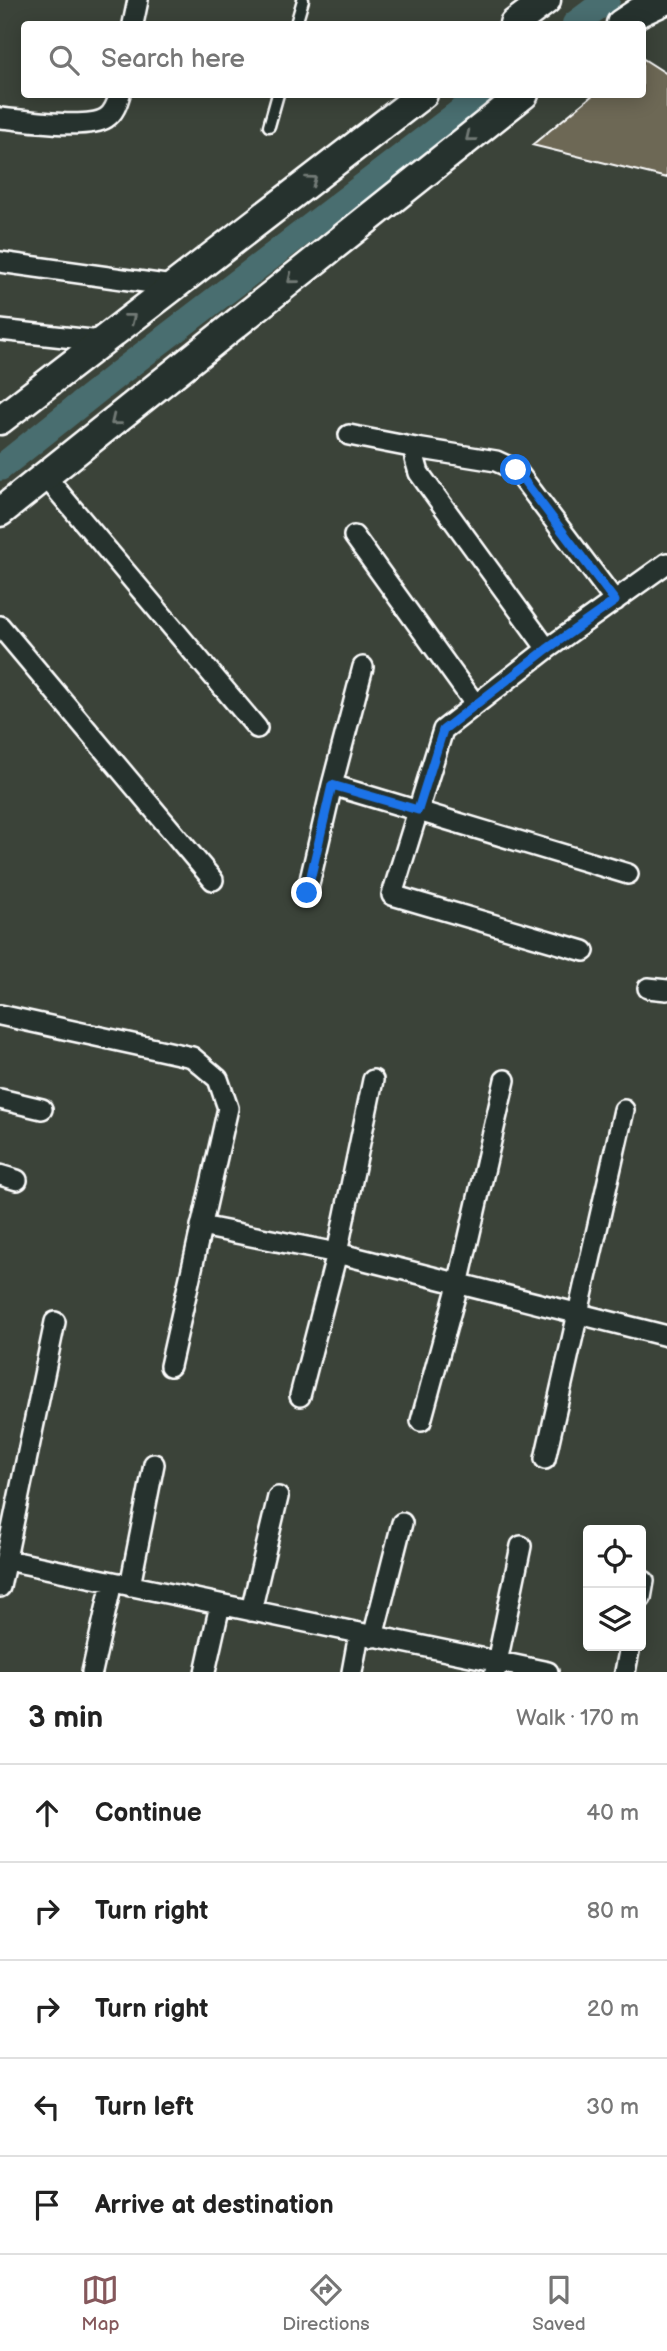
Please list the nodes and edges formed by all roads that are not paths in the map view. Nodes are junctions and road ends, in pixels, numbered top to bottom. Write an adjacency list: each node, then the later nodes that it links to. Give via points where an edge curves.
1 (138, 0): 5 (street)
2 (303, 0): 6 (lane)
3 (546, 0): 7 (street)
4 (665, 0): 8 (street)
5 (134, 21)
6 (297, 21)
7 (518, 21)
8 (626, 21)
9 (118, 98): 13 (street, via 113,112 88,125)
10 (277, 98): 14 (lane)
11 (418, 98): 16 (street, one-way to 11)
12 (519, 98): 22 (street, one-way to 22)
13 (0, 118)
14 (270, 126)
15 (0, 262): 16 (street)
16 (173, 286): 18 (street, one-way to 16)
17 (0, 330): 18 (street)
18 (102, 341): 19 (street)
19 (0, 420)
20 (349, 435): 21 (street)
21 (416, 448): 26 (street, via 496,461 516,470); 28 (street, via 419,473)
22 (45, 476): 23 (street); 31 (street)
23 (0, 512)
24 (354, 536): 30 (street)
25 (667, 563): 26 (street)
26 (615, 601): 28 (street)
27 (0, 625): 35 (street)
28 (547, 649): 30 (street)
29 (363, 667): 32 (street)
30 (475, 704): 33 (street, via 443,730)
31 (257, 728)
32 (332, 785): 33 (street); 36 (street)
33 (418, 810): 34 (street); 37 (street, via 392,895)
34 (628, 874)
35 (213, 880)
36 (307, 893)
37 (584, 951)
38 (0, 1014): 44 (street, via 192,1057 218,1079 228,1108)
39 (373, 1080): 45 (street)
40 (505, 1080): 46 (street)
41 (0, 1099): 42 (street)
42 (43, 1109)
43 (624, 1110): 47 (street)
44 (201, 1226): 45 (street); 50 (street)
45 (337, 1253): 46 (street); 51 (street)
46 (458, 1285): 47 (street); 52 (street)
47 (578, 1314): 49 (street); 53 (street)
48 (55, 1322): 58 (street)
49 (667, 1336)
50 (170, 1366)
51 (300, 1396)
52 (421, 1421)
53 (545, 1459)
54 (154, 1464): 59 (street)
55 (278, 1497): 62 (street)
56 (402, 1523): 63 (street)
57 (521, 1546): 65 (street)
58 (6, 1560): 59 (street); 60 (street)
59 (121, 1584): 61 (street); 66 (street)
60 (0, 1587)
61 (220, 1605): 62 (street); 67 (street)
62 (251, 1611): 63 (street)
63 (366, 1636): 65 (street); 68 (street)
64 (629, 1651): 70 (street)
65 (496, 1667): 69 (street)
66 (92, 1672)
67 (205, 1672)
68 (352, 1672)
69 (548, 1672)
70 (625, 1672)

